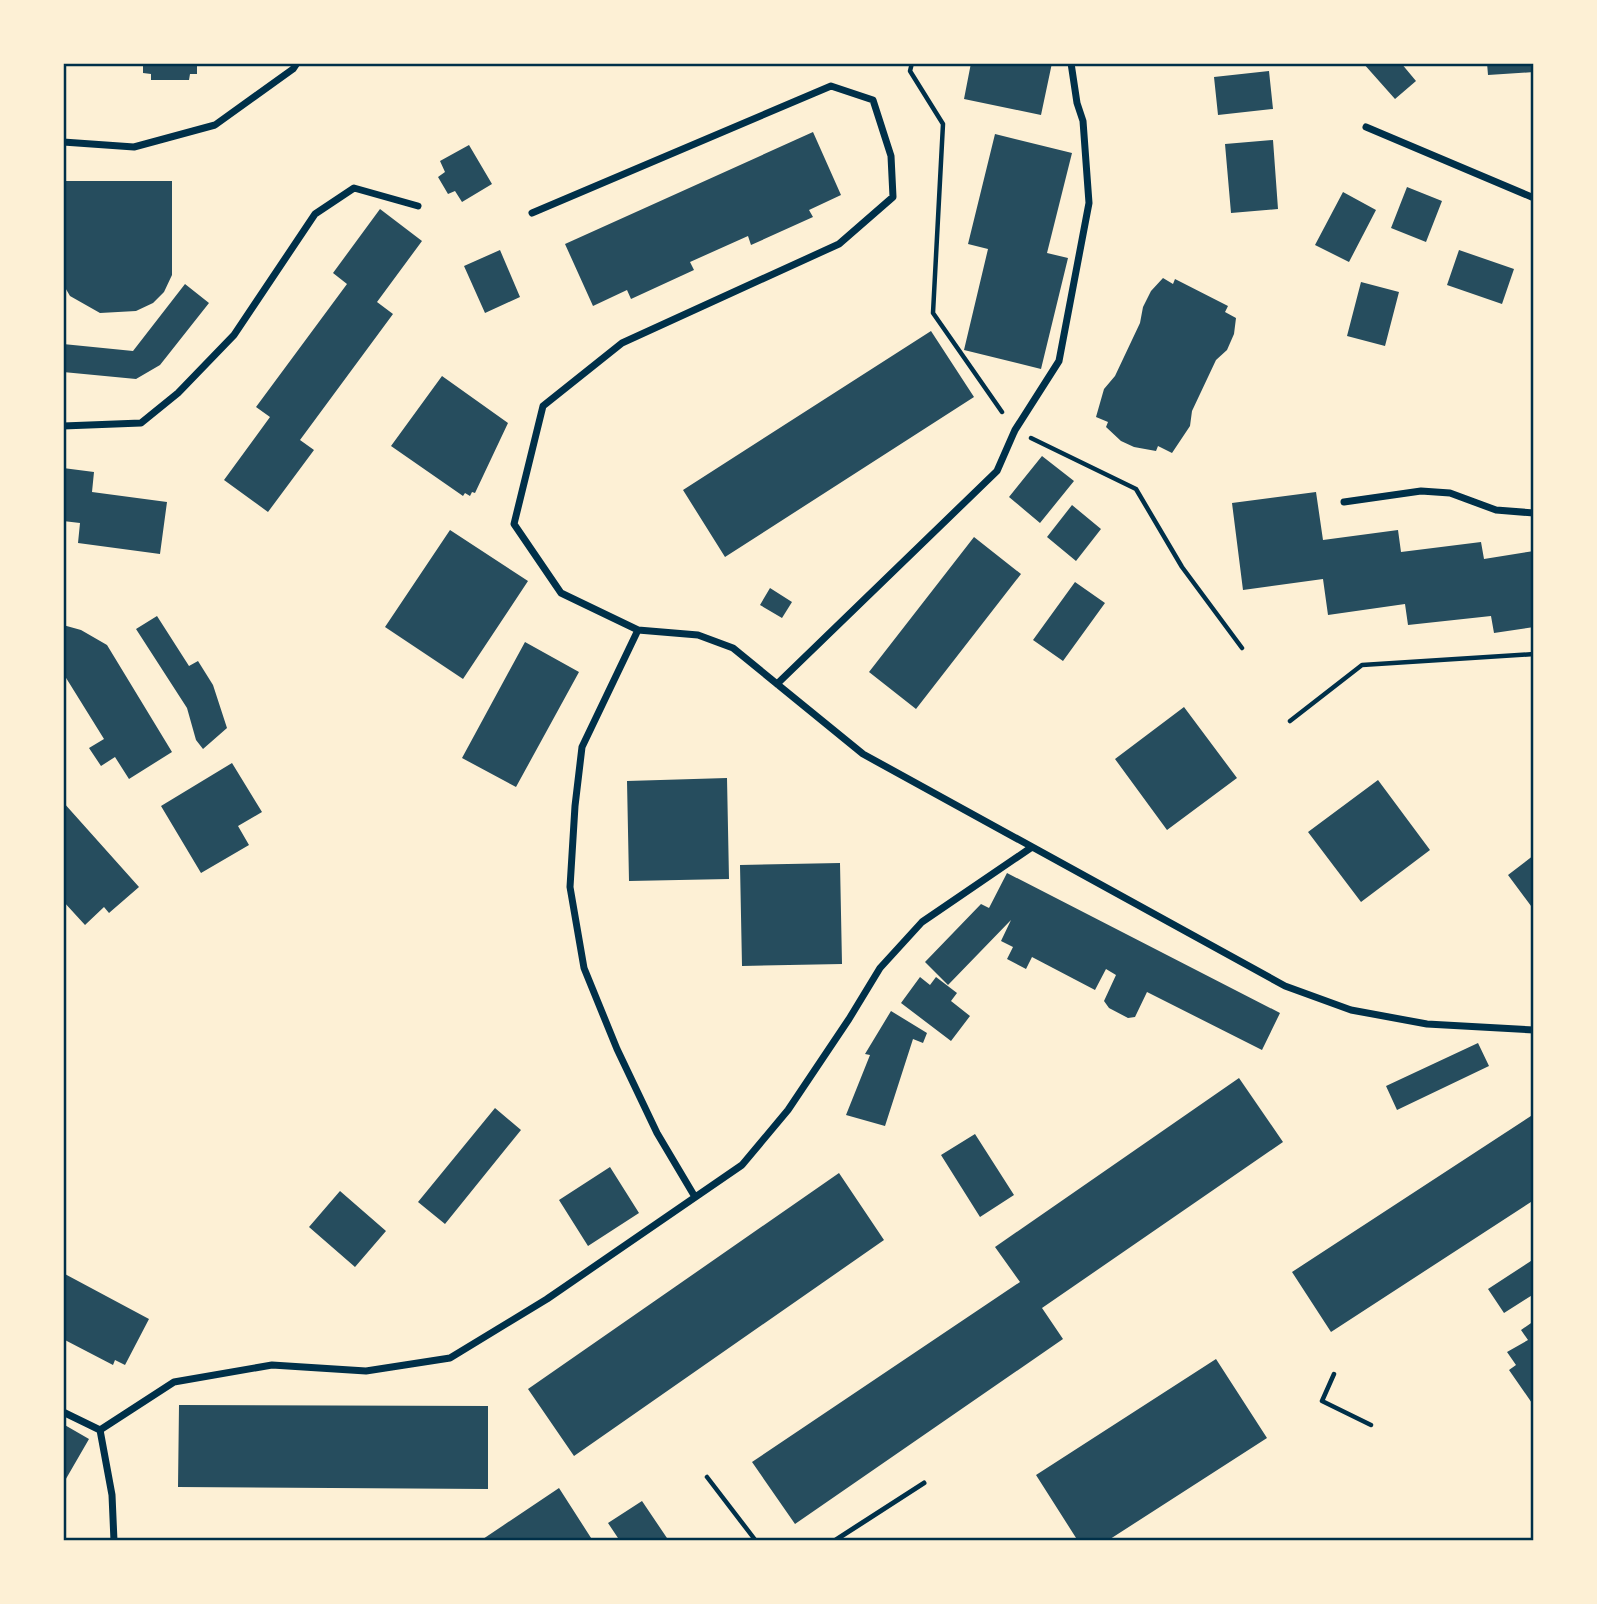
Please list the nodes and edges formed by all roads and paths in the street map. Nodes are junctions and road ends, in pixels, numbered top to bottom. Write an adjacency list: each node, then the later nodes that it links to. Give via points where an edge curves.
1 (297, 63): 5 (street, via 215,125 134,147)
2 (912, 63): 10 (path, via 911,71 943,124 933,313)
3 (1071, 63): 10 (street, via 1083,121 1089,203 1059,360)
4 (1366, 127): 6 (street)
5 (63, 142)
6 (1534, 198)
7 (418, 206): 9 (street, via 354,188 315,214 234,335 178,393 141,423)
8 (532, 213): 13 (street, via 831,86 873,100 891,156 893,197 839,244 622,344 543,406 514,524 561,593)
9 (63, 426)
10 (1015, 430): 14 (path, via 1136,489 1182,567); 16 (street, via 997,471)
11 (1344, 502): 12 (street, via 1421,491 1450,493 1496,510)
12 (1534, 513)
13 (638, 630): 16 (street, via 698,635 733,648); 20 (street, via 582,747 570,887 584,968 657,1133)
14 (1242, 648)
15 (1534, 654): 17 (path, via 1362,666)
16 (777, 684): 18 (street, via 863,754)
17 (1290, 721)
18 (1032, 847): 19 (street, via 1285,986 1351,1010 1427,1024); 20 (street, via 922,922 880,968 788,1110 741,1165)
19 (1534, 1030)
20 (695, 1197): 24 (street, via 547,1299 450,1358 366,1371 272,1365 174,1382)
21 (1334, 1374): 23 (path, via 1322,1401)
22 (63, 1412): 24 (street)
23 (1371, 1424)
24 (100, 1430): 27 (street, via 112,1494)
25 (707, 1476): 28 (path)
26 (924, 1483): 29 (lane)
27 (114, 1541)
28 (756, 1541)
29 (834, 1541)

